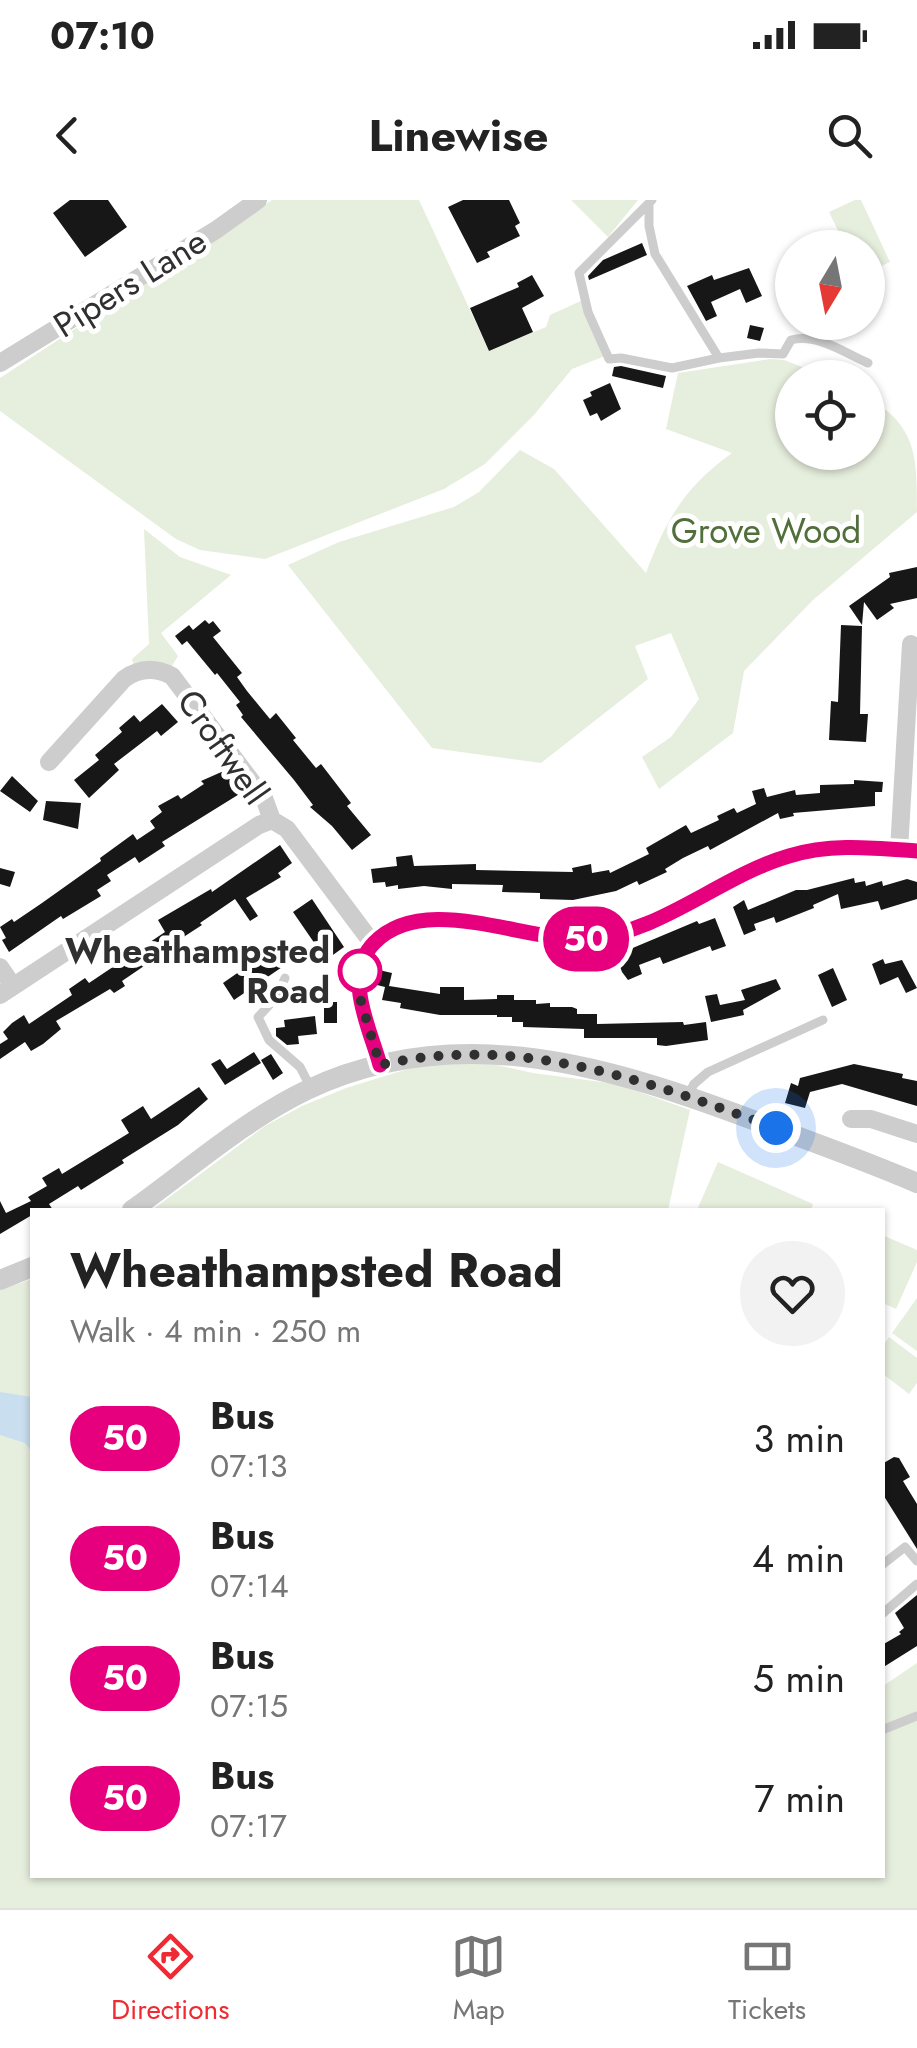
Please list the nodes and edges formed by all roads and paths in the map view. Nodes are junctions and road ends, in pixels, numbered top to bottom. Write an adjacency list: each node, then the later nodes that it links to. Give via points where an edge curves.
1 (258, 200): 5 (street, Pipers Lane)
2 (650, 202): 3 (lane, via 655,254); 3 (lane, via 580,272 609,360 672,368)
3 (719, 358): 4 (lane, via 783,354 791,340 813,338)
4 (860, 360)
5 (0, 363)
6 (911, 644): 9 (street)
7 (49, 762): 8 (street, Croftwell, via 124,678 157,670 178,682 264,798)
8 (272, 820): 10 (street, Croftwell, via 287,829); 13 (street)
9 (908, 850): 10 (street, via 846,847 788,856 646,924 590,938 448,920 399,926)
10 (373, 944): 15 (street, via 358,986)
11 (0, 967): 13 (street)
12 (286, 978): 16 (lane, via 258,1017)
13 (6, 991)
14 (823, 1020): 17 (lane, via 708,1072)
15 (380, 1065): 16 (street); 17 (street, via 422,1055 493,1053 633,1078)
16 (311, 1088): 21 (street)
17 (688, 1096): 20 (street)
18 (851, 1119): 19 (street)
19 (917, 1134)
20 (917, 1182)
21 (135, 1208)
22 (30, 1268): 23 (street)
23 (0, 1280)
24 (917, 1561): 25 (lane, via 905,1547)
25 (885, 1564)
26 (917, 1584): 27 (lane)
27 (885, 1611)
28 (917, 1716): 29 (lane)
29 (885, 1729)

